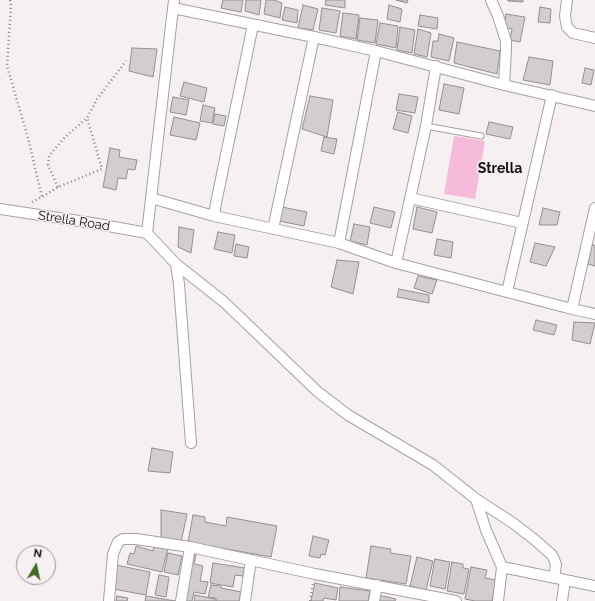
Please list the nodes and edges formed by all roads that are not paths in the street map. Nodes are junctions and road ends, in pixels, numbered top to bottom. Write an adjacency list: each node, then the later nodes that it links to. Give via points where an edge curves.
1 (491, 0): 9 (street, via 506,41)
2 (567, 0): 6 (street, via 567,27 573,33)
3 (173, 4): 4 (street); 14 (street)
4 (253, 25): 5 (street); 18 (street)
5 (314, 37): 7 (street); 20 (street)
6 (595, 38)
7 (376, 51): 8 (street); 22 (street)
8 (436, 66): 9 (street); 12 (street)
9 (504, 85): 10 (street)
10 (552, 95): 11 (street); 19 (street)
11 (595, 106)
12 (426, 126): 13 (lane); 15 (street)
13 (481, 136)
14 (151, 198): 18 (street); 21 (street)
15 (410, 198): 19 (street); 23 (street)
16 (595, 208): 26 (street)
17 (0, 209): 21 (street, Strella Road)
18 (214, 216): 20 (street)
19 (522, 223): 25 (street)
20 (273, 229): 22 (street)
21 (147, 233): 24 (street)
22 (338, 243): 23 (street)
23 (396, 263): 25 (street)
24 (176, 264): 28 (street); 29 (street, via 224,302 318,392 348,415 433,465)
25 (507, 292): 26 (street)
26 (572, 309): 27 (street)
27 (595, 314)
28 (191, 443)
29 (476, 499): 32 (street); 33 (street, via 513,523 552,555 556,565)
30 (190, 547): 31 (street); 38 (street, via 136,539 123,539 118,542 113,554); 39 (street)
31 (251, 560): 35 (street); 40 (street)
32 (502, 567): 33 (street); 43 (street)
33 (554, 578): 34 (street)
34 (565, 580): 36 (street); 44 (street)
35 (377, 585): 37 (street); 41 (street)
36 (595, 586)
37 (439, 599): 42 (street)
38 (109, 601)
39 (181, 601)
40 (245, 601)
41 (374, 601)
42 (456, 601)
43 (498, 601)
44 (562, 601)

